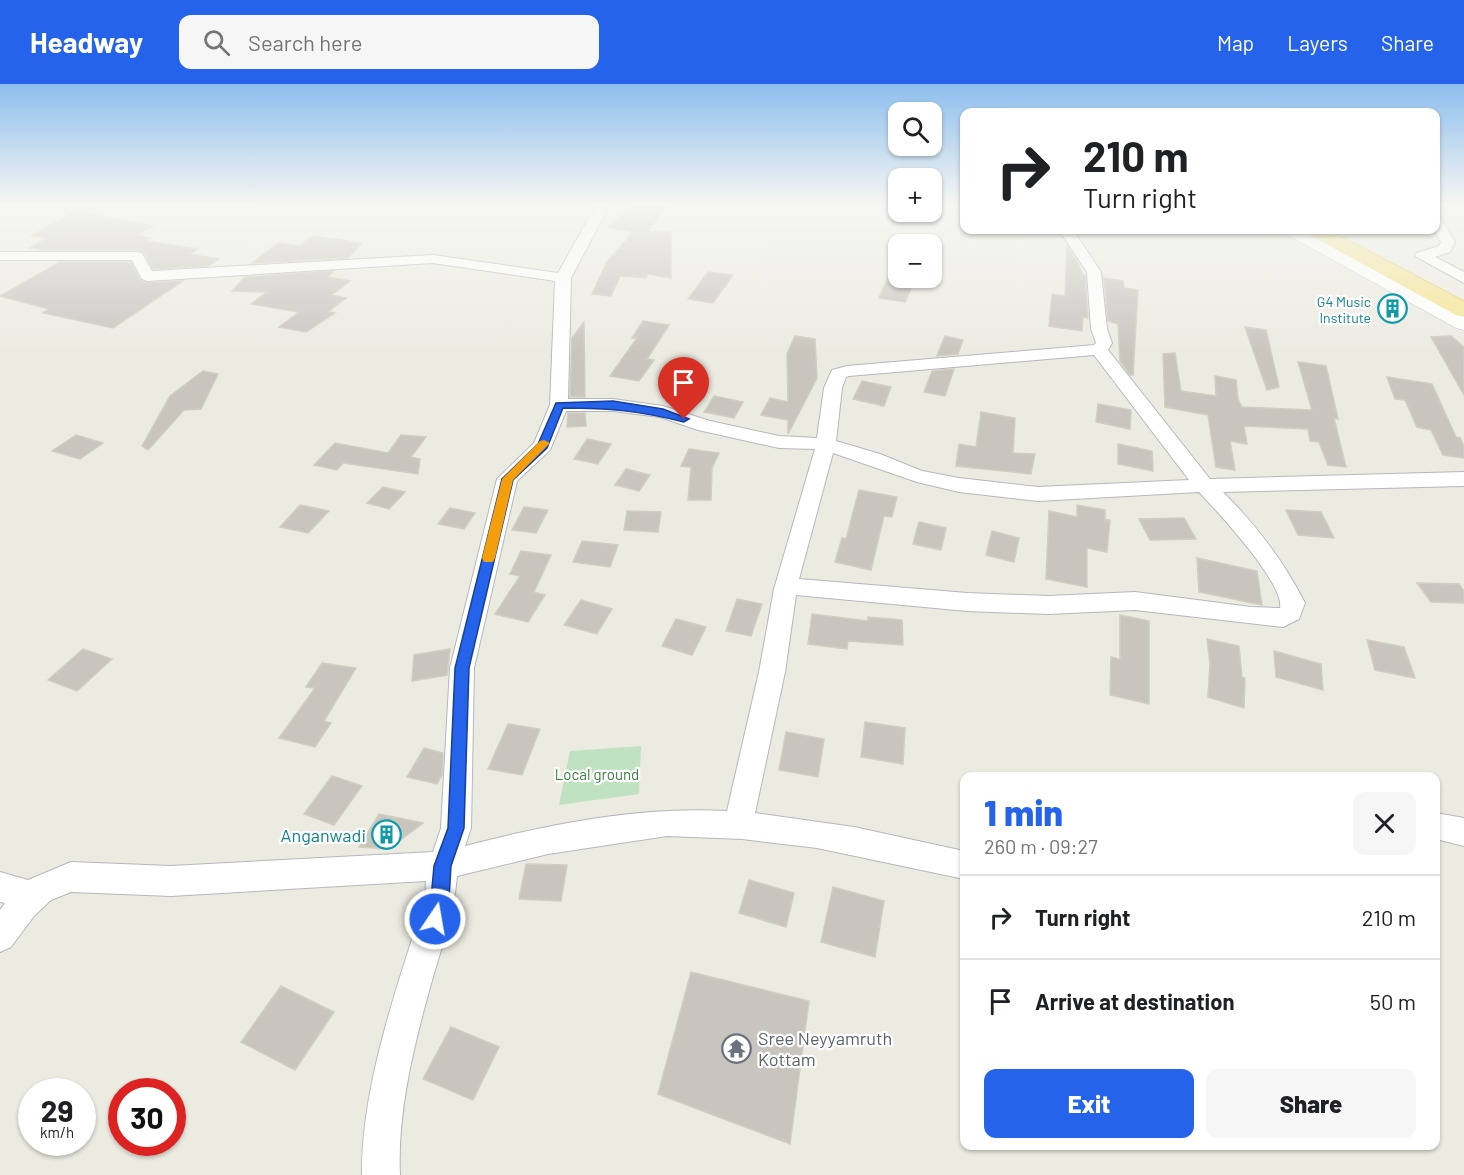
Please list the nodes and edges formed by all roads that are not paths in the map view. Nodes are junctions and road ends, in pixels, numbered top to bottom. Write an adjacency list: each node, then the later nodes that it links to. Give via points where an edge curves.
1 (577, 253): 8 (street)
2 (1081, 253): 13 (street, via 1094,272 1099,329 1104,342)
3 (1335, 253): 12 (street)
4 (1357, 253): 11 (highway)
5 (1388, 253): 10 (highway)
6 (1432, 253): 9 (street, via 1422,256)
7 (0, 256): 8 (street, via 137,256 147,276 433,259)
8 (563, 278): 14 (street)
9 (1464, 278)
10 (1464, 292)
11 (1464, 310)
12 (1464, 323)
13 (1099, 350): 15 (street, via 838,374); 17 (street)
14 (560, 405): 15 (street, via 613,405 663,412 705,426 779,442); 23 (street, via 543,446 507,479 462,668 456,828)
15 (826, 444): 17 (street, via 917,476 988,489 1038,494); 18 (street)
16 (1464, 479): 17 (street)
17 (1204, 485): 18 (street, via 1259,546 1293,603 1291,613 1283,618 1251,616 1135,601 1048,605 967,602)
18 (786, 586): 19 (street, via 772,672)
19 (738, 824): 22 (street); 23 (street, via 664,823 598,832 509,848)
20 (1440, 827): 21 (street)
21 (1464, 832)
22 (960, 864)
23 (443, 866): 25 (street, via 171,881 71,876); 27 (street, via 440,899 404,1023 380,1140)
24 (0, 887): 25 (street)
25 (32, 896): 26 (street)
26 (0, 936)
27 (381, 1175)

